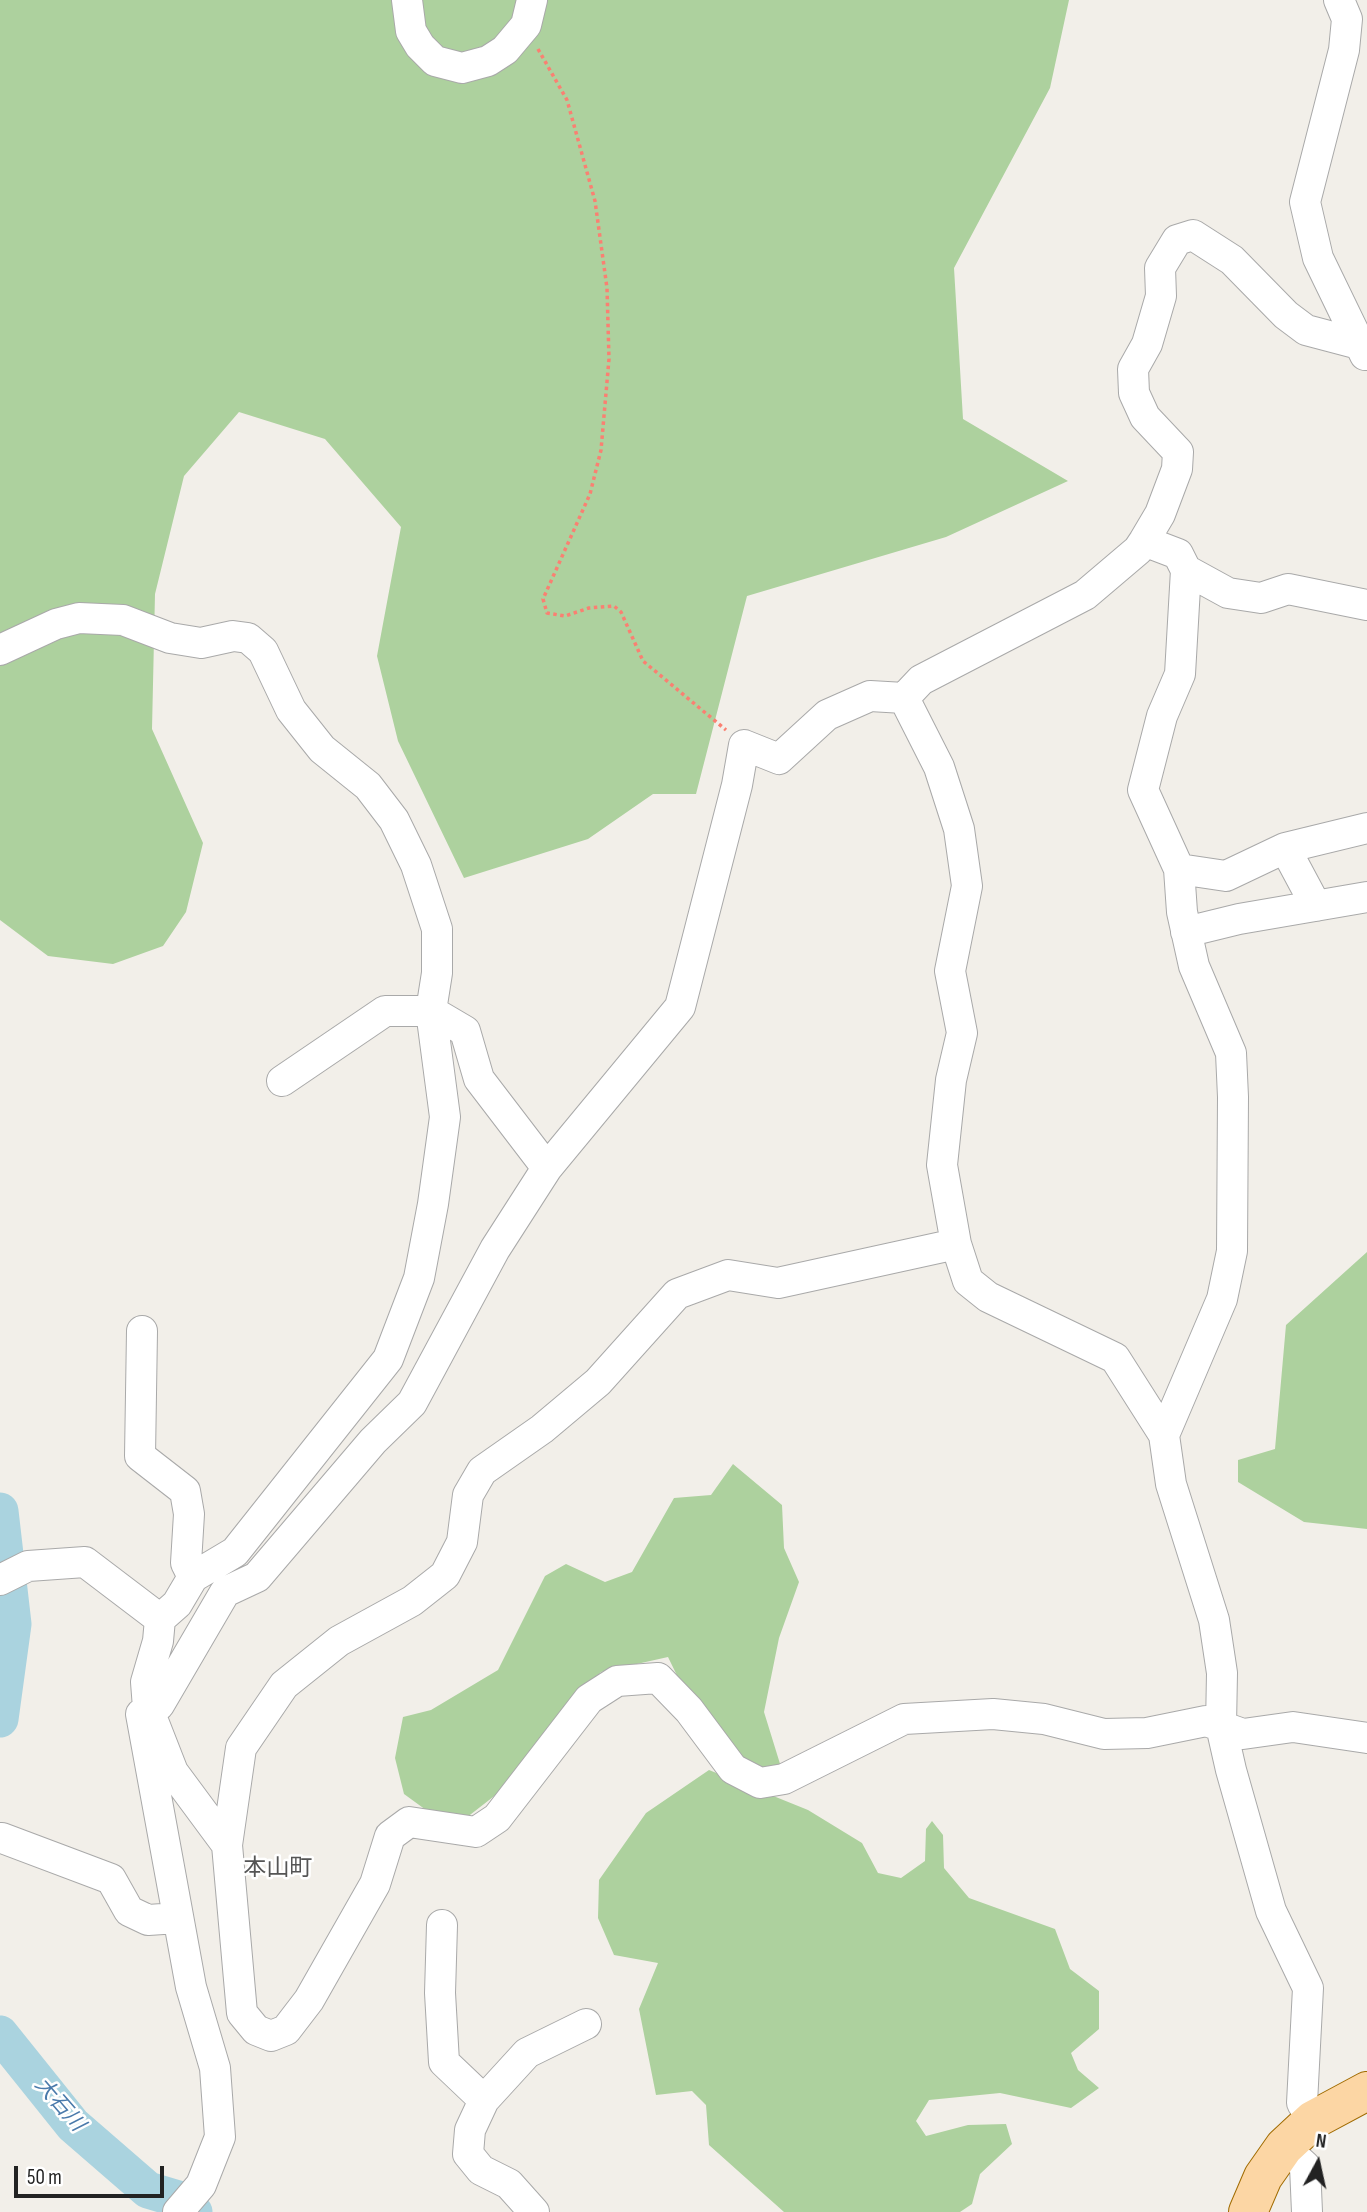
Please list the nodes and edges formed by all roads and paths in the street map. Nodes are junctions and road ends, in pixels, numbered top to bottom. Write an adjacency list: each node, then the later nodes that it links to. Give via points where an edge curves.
1 (407, 0): 3 (street, via 411,31 420,47 435,61 462,68 488,61 505,50)
2 (1339, 0): 4 (street, via 1347,19 1344,50 1305,202 1318,258)
3 (529, 13): 10 (path, via 579,136 607,288 609,359 601,450 590,494 543,599 547,613 565,616 614,606 643,661)
4 (1363, 352): 5 (street, via 1306,330 1232,260 1193,234 1177,240 1160,268 1161,296 1153,327 1133,369 1134,393 1145,417 1178,452 1177,470 1160,514)
5 (1143, 541): 6 (street, via 1178,554); 9 (street, via 1085,595 921,680)
6 (1186, 570): 7 (street, via 1228,593 1261,598 1288,589); 13 (street, via 1180,674 1162,716 1143,790)
7 (1367, 605)
8 (0, 650): 17 (street, via 79,618 123,620 170,638 201,643 233,636 248,638 263,652 291,710 322,749 368,786 394,820 437,929)
9 (904, 698): 10 (street, via 870,696 827,715 779,759); 20 (street, via 939,767 959,829 967,886 950,971 962,1033 951,1080 942,1166)
10 (744, 745): 19 (street, via 680,1007)
11 (1367, 828): 12 (street)
12 (1285, 848): 13 (street, via 1226,876); 15 (street)
13 (1179, 869): 16 (street)
14 (1367, 897): 15 (street)
15 (1316, 906): 16 (street)
16 (1186, 932): 22 (street, via 1194,966 1231,1053 1232,1251 1222,1299)
17 (432, 1011): 18 (street, via 384,1011); 19 (street, via 465,1031 479,1079); 23 (street, via 443,1129 419,1278 388,1359 235,1552)
18 (282, 1081)
19 (547, 1168): 26 (street, via 495,1249 412,1403 373,1441 257,1577 225,1592 159,1705)
20 (956, 1244): 22 (street, via 968,1281 988,1297 1115,1358); 30 (street, via 778,1283 727,1275 677,1294 598,1382 482,1471 468,1495 462,1542 445,1575 412,1601 339,1641 284,1685 241,1748)
21 (142, 1331): 23 (street, via 140,1456 185,1491 189,1514 186,1563)
22 (1164, 1435): 27 (street, via 1171,1483 1214,1620 1222,1673)
23 (193, 1577): 25 (street, via 177,1604)
24 (0, 1580): 25 (street, via 28,1566 85,1562)
25 (160, 1619): 26 (street, via 146,1682)
26 (148, 1708): 30 (street, via 173,1772); 31 (street, via 141,1714)
27 (1221, 1726): 28 (street, via 1243,1734 1293,1727); 30 (street, via 1206,1721 1147,1733 1104,1734 1044,1719 993,1714 904,1719 784,1779 760,1783 733,1769 689,1710 658,1678 617,1681 589,1699 498,1818 476,1832 409,1822 390,1836 375,1884 309,2000 286,2030 271,2036 256,2030 242,2012); 36 (street, via 1271,1912 1308,1988 1302,2103)
28 (1367, 1738)
29 (2, 1838): 31 (street, via 111,1880 129,1911 148,1920)
30 (228, 1845)
31 (177, 1918): 38 (street, via 215,2068 220,2137)
32 (442, 1925): 35 (street, via 444,2062)
33 (586, 2024): 35 (street, via 527,2053)
34 (1367, 2091): 36 (main road)
35 (484, 2100): 39 (street, via 470,2130 468,2154 481,2170 509,2183)
36 (1313, 2120): 37 (main road)
37 (1284, 2147): 40 (main road, via 1263,2177); 41 (street, via 1305,2166)
38 (193, 2205)
39 (534, 2212)
40 (1248, 2212)
41 (1307, 2212)

